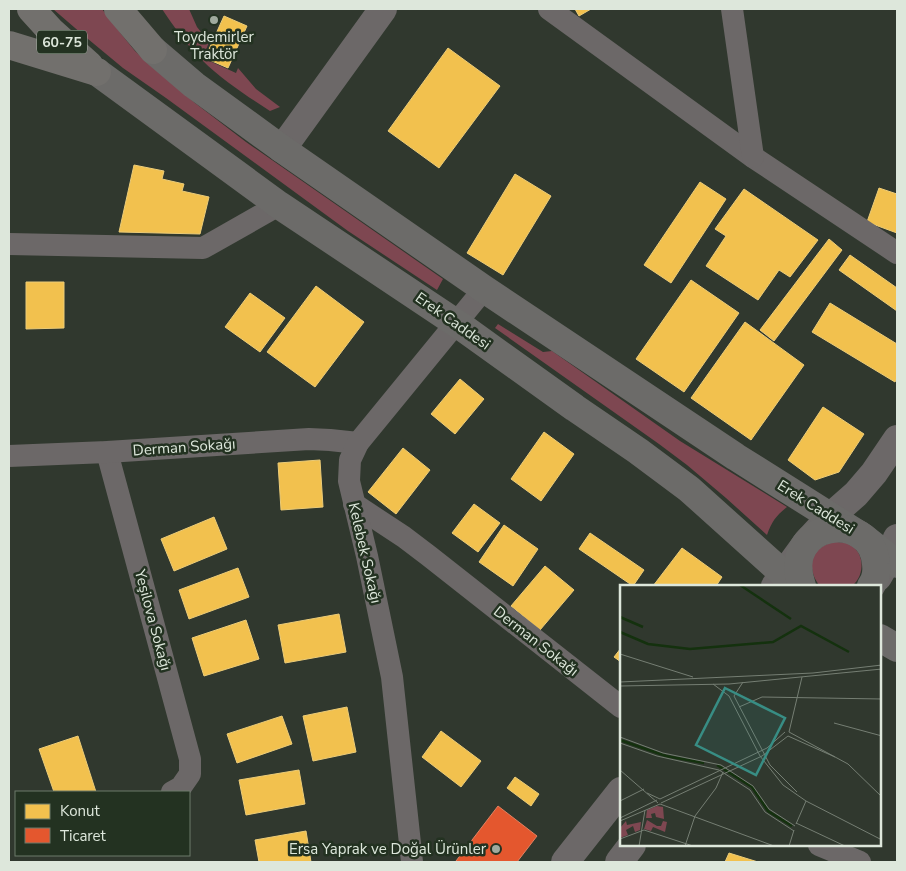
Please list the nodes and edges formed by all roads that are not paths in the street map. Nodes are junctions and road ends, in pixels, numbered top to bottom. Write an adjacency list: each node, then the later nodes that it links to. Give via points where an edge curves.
1 (31, 9): 9 (highway, 60-75, via 66,46)
2 (118, 9): 8 (highway)
3 (143, 9): 8 (highway)
4 (382, 9): 10 (street)
5 (549, 9): 11 (street)
6 (732, 9): 11 (street)
7 (9, 46): 9 (highway)
8 (153, 50): 10 (main road, Erek Caddesi, via 194,85)
9 (97, 72): 12 (main road, Erek Caddesi / 60-75)
10 (282, 149): 15 (main road, Erek Caddesi)
11 (753, 157): 14 (street)
12 (279, 205): 13 (street, via 204,248); 16 (main road, Erek Caddesi / 60-75)
13 (9, 244)
14 (897, 252)
15 (484, 289): 16 (street, Kelebek Sokağı); 22 (main road, Erek Caddesi)
16 (456, 323): 18 (street, Kelebek Sokağı); 26 (main road, Erek Caddesi / 60-75, via 682,484)
17 (897, 439): 22 (street, via 856,494)
18 (358, 443): 19 (street, Derman Sokağı, via 309,439); 21 (street, Kelebek Sokağı, via 350,460 349,481)
19 (107, 452): 20 (street, Derman Sokağı); 32 (street, Yeşilova Sokağı, via 190,760 190,774)
20 (9, 456)
21 (354, 504): 31 (street, Derman Sokağı, via 416,547); 36 (street, Kelebek Sokağı, via 392,677)
22 (830, 516): 23 (main road, Erek Caddesi); 24 (street)
23 (863, 537): 24 (main road, Erek Caddesi, via 834,528 816,534); 25 (main road, Erek Caddesi); 27 (main road, Erek Caddesi, via 876,558)
24 (807, 542): 26 (street)
25 (895, 553): 28 (street)
26 (789, 583)
27 (873, 585)
28 (873, 585)
29 (881, 639): 30 (main road)
30 (897, 648)
31 (620, 707)
32 (177, 790)
33 (620, 792): 37 (street)
34 (631, 846): 38 (street)
35 (821, 846): 39 (street)
36 (412, 862)
37 (564, 862)
38 (619, 862)
39 (860, 862)

